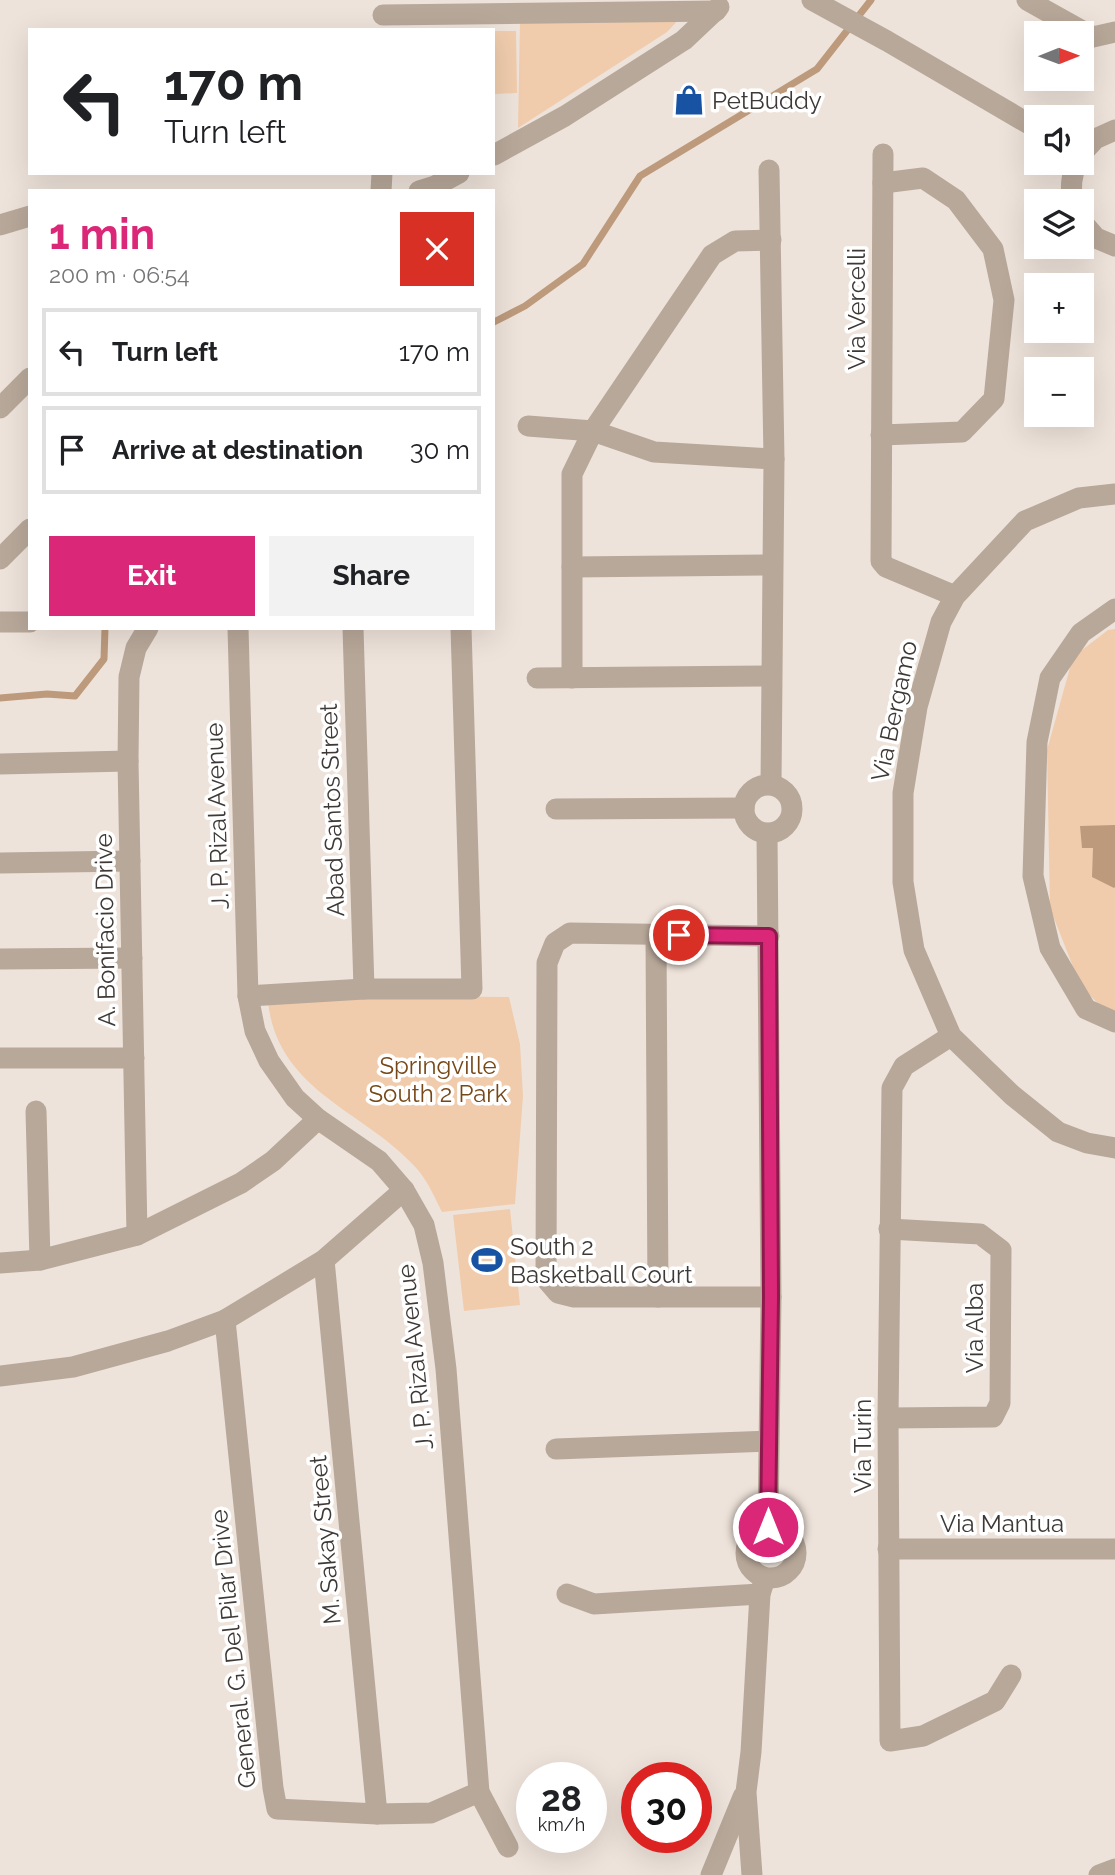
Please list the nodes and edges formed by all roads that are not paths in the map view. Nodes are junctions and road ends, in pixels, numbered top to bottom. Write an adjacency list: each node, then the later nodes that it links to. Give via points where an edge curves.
1 (1027, 0): 5 (street, via 1093,37)
2 (814, 1): 6 (street)
3 (720, 6): 4 (street); 9 (street, via 673,47)
4 (382, 15)
5 (1115, 32)
6 (1024, 121)
7 (1115, 130): 8 (street)
8 (1094, 140)
9 (495, 154)
10 (883, 155): 13 (street, Via Vercelli)
11 (769, 170): 18 (street)
12 (456, 175): 14 (street)
13 (883, 183): 24 (street, Via Vercelli); 24 (street, via 923,178 956,200 993,249 1004,300 994,399 962,432)
14 (431, 189)
15 (28, 217): 16 (street)
16 (0, 225)
17 (1094, 236): 19 (street)
18 (771, 240): 23 (street, via 735,241 712,255); 25 (street)
19 (1114, 252)
20 (28, 380): 21 (street)
21 (0, 408)
22 (528, 426): 23 (street)
23 (593, 431): 25 (street, via 654,452); 30 (street, via 572,474)
24 (881, 435): 31 (street, Via Vercelli, via 881,561)
25 (774, 459): 29 (street)
26 (1115, 494): 31 (street, Via Bergamo, via 1079,498 1025,521)
27 (28, 531): 28 (street)
28 (0, 559)
29 (772, 565): 30 (street); 39 (street)
30 (572, 566): 41 (street)
31 (955, 596): 57 (street, Via Bergamo, via 941,622 917,707 903,793 903,881 914,950)
32 (1115, 609): 56 (street, via 1082,632 1050,678 1037,742 1033,876 1050,948 1086,1009)
33 (0, 622): 34 (street)
34 (28, 622)
35 (147, 630): 42 (street, A. Bonifacio Drive, via 135,648 129,677)
36 (238, 630): 55 (street, J. P. Rizal Avenue)
37 (353, 630): 54 (street, Abad Santos Street)
38 (461, 630): 54 (street, via 472,989)
39 (771, 676): 41 (street); 44 (street)
40 (537, 678): 41 (street)
41 (572, 678)
42 (128, 761): 43 (street); 48 (street, A. Bonifacio Drive)
43 (0, 764)
44 (771, 784): 46 (street, via 758,786 748,795); 47 (street, via 784,790 792,816 784,827)
45 (556, 808): 46 (street)
46 (744, 808): 47 (street, via 747,821)
47 (767, 834): 51 (street)
48 (130, 861): 49 (street); 52 (street, A. Bonifacio Drive)
49 (0, 863)
50 (656, 935): 51 (street); 69 (street); 69 (street, via 570,933 555,943 547,963 546,1279 558,1293 574,1297)
51 (769, 936): 70 (street)
52 (132, 958): 53 (street); 59 (street, A. Bonifacio Drive)
53 (0, 959)
54 (364, 989): 55 (street)
55 (248, 996): 61 (street, J. P. Rizal Avenue, via 255,1031 270,1060 295,1098)
56 (1115, 1022)
57 (951, 1036): 62 (street, Via Bergamo, via 1058,1132); 64 (street, Via Turin, via 904,1066 892,1088)
58 (0, 1058): 59 (street)
59 (134, 1058): 65 (street, A. Bonifacio Drive)
60 (36, 1111): 66 (street)
61 (318, 1119): 63 (street, J. P. Rizal Avenue, via 379,1161); 65 (street, via 273,1161 241,1183)
62 (1115, 1148)
63 (404, 1190): 67 (street); 82 (street, J. P. Rizal Avenue, via 424,1225 433,1263)
64 (889, 1229): 73 (street, Via Turin); 73 (street, Via Alba, via 980,1234 1001,1250 1000,1403 993,1417)
65 (137, 1235): 66 (street)
66 (40, 1260): 68 (street)
67 (324, 1260): 71 (street); 84 (street, M. Sakay Street)
68 (0, 1263)
69 (658, 1297): 70 (street)
70 (771, 1297): 74 (street)
71 (225, 1320): 72 (street, via 73,1367); 84 (street, General. G. Del Pilar Drive, via 277,1810)
72 (0, 1376)
73 (888, 1418): 77 (street, Via Turin)
74 (768, 1441): 75 (street); 76 (street)
75 (556, 1448)
76 (768, 1527): 79 (street, via 757,1531 745,1551); 79 (street, via 788,1535 796,1555 786,1574)
77 (888, 1549): 78 (street, Via Mantua); 81 (street, Via Turin, via 890,1741 923,1736 995,1701)
78 (1115, 1549)
79 (762, 1586): 80 (street, via 594,1604); 83 (street)
80 (567, 1594)
81 (1011, 1675)
82 (480, 1792): 84 (street, General. G. Del Pilar Drive, via 432,1813); 85 (street, J. P. Rizal Avenue)
83 (746, 1792): 87 (street); 88 (street)
84 (377, 1814)
85 (508, 1846)
86 (1115, 1869): 89 (street)
87 (711, 1875)
88 (752, 1875)
89 (1099, 1875)

